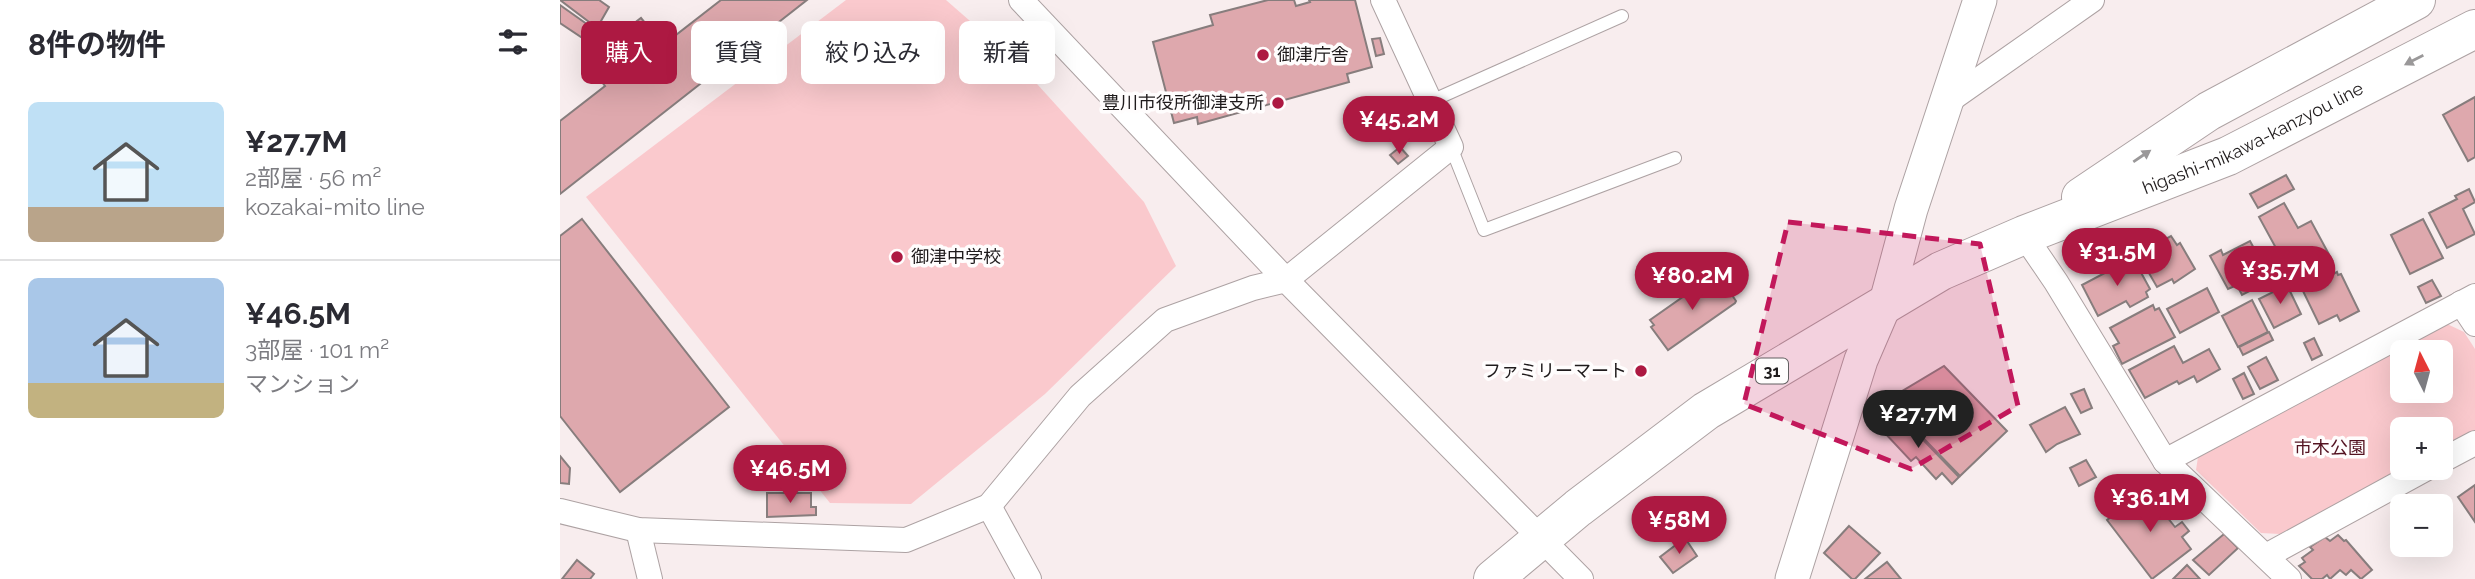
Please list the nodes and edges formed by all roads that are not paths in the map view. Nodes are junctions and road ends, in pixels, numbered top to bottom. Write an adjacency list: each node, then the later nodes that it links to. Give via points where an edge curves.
1 (1021, 0): 13 (street)
2 (1384, 0): 8 (street)
3 (1980, 0): 9 (street)
4 (2092, 0): 9 (street)
5 (2416, 0): 12 (main road, higashi-mikawa-kanzyou line / 31, one-way to 5, via 2209,111)
6 (1622, 16): 8 (lane)
7 (2475, 29): 12 (main road, higashi-mikawa-kanzyou line / 31, one-way to 12, via 2228,156)
8 (1429, 102): 10 (street)
9 (1947, 102): 15 (street)
10 (1451, 147): 11 (lane, via 1484,230); 13 (street)
11 (1675, 158)
12 (2024, 235): 15 (main road, higashi-mikawa-kanzyou line / 31, via 1941,271); 19 (street)
13 (1286, 280): 21 (street, via 1165,320 1080,397); 24 (street)
14 (2468, 299): 16 (street); 19 (street)
15 (1886, 302): 24 (main road, higashi-mikawa-kanzyou line / 31, via 1706,411); 30 (street, via 1861,360)
16 (2475, 324)
17 (2475, 443): 18 (street)
18 (2453, 455)
19 (2165, 461): 25 (street)
20 (2406, 480): 25 (street)
21 (989, 506): 23 (street, via 905,540); 27 (street)
22 (560, 511): 23 (street)
23 (638, 530): 26 (street)
24 (1541, 538): 28 (main road, higashi-mikawa-kanzyou line / 31); 29 (street)
25 (2266, 556): 31 (street)
26 (650, 579)
27 (1029, 579)
28 (1493, 579)
29 (1581, 579)
30 (1792, 579)
31 (2289, 579)

